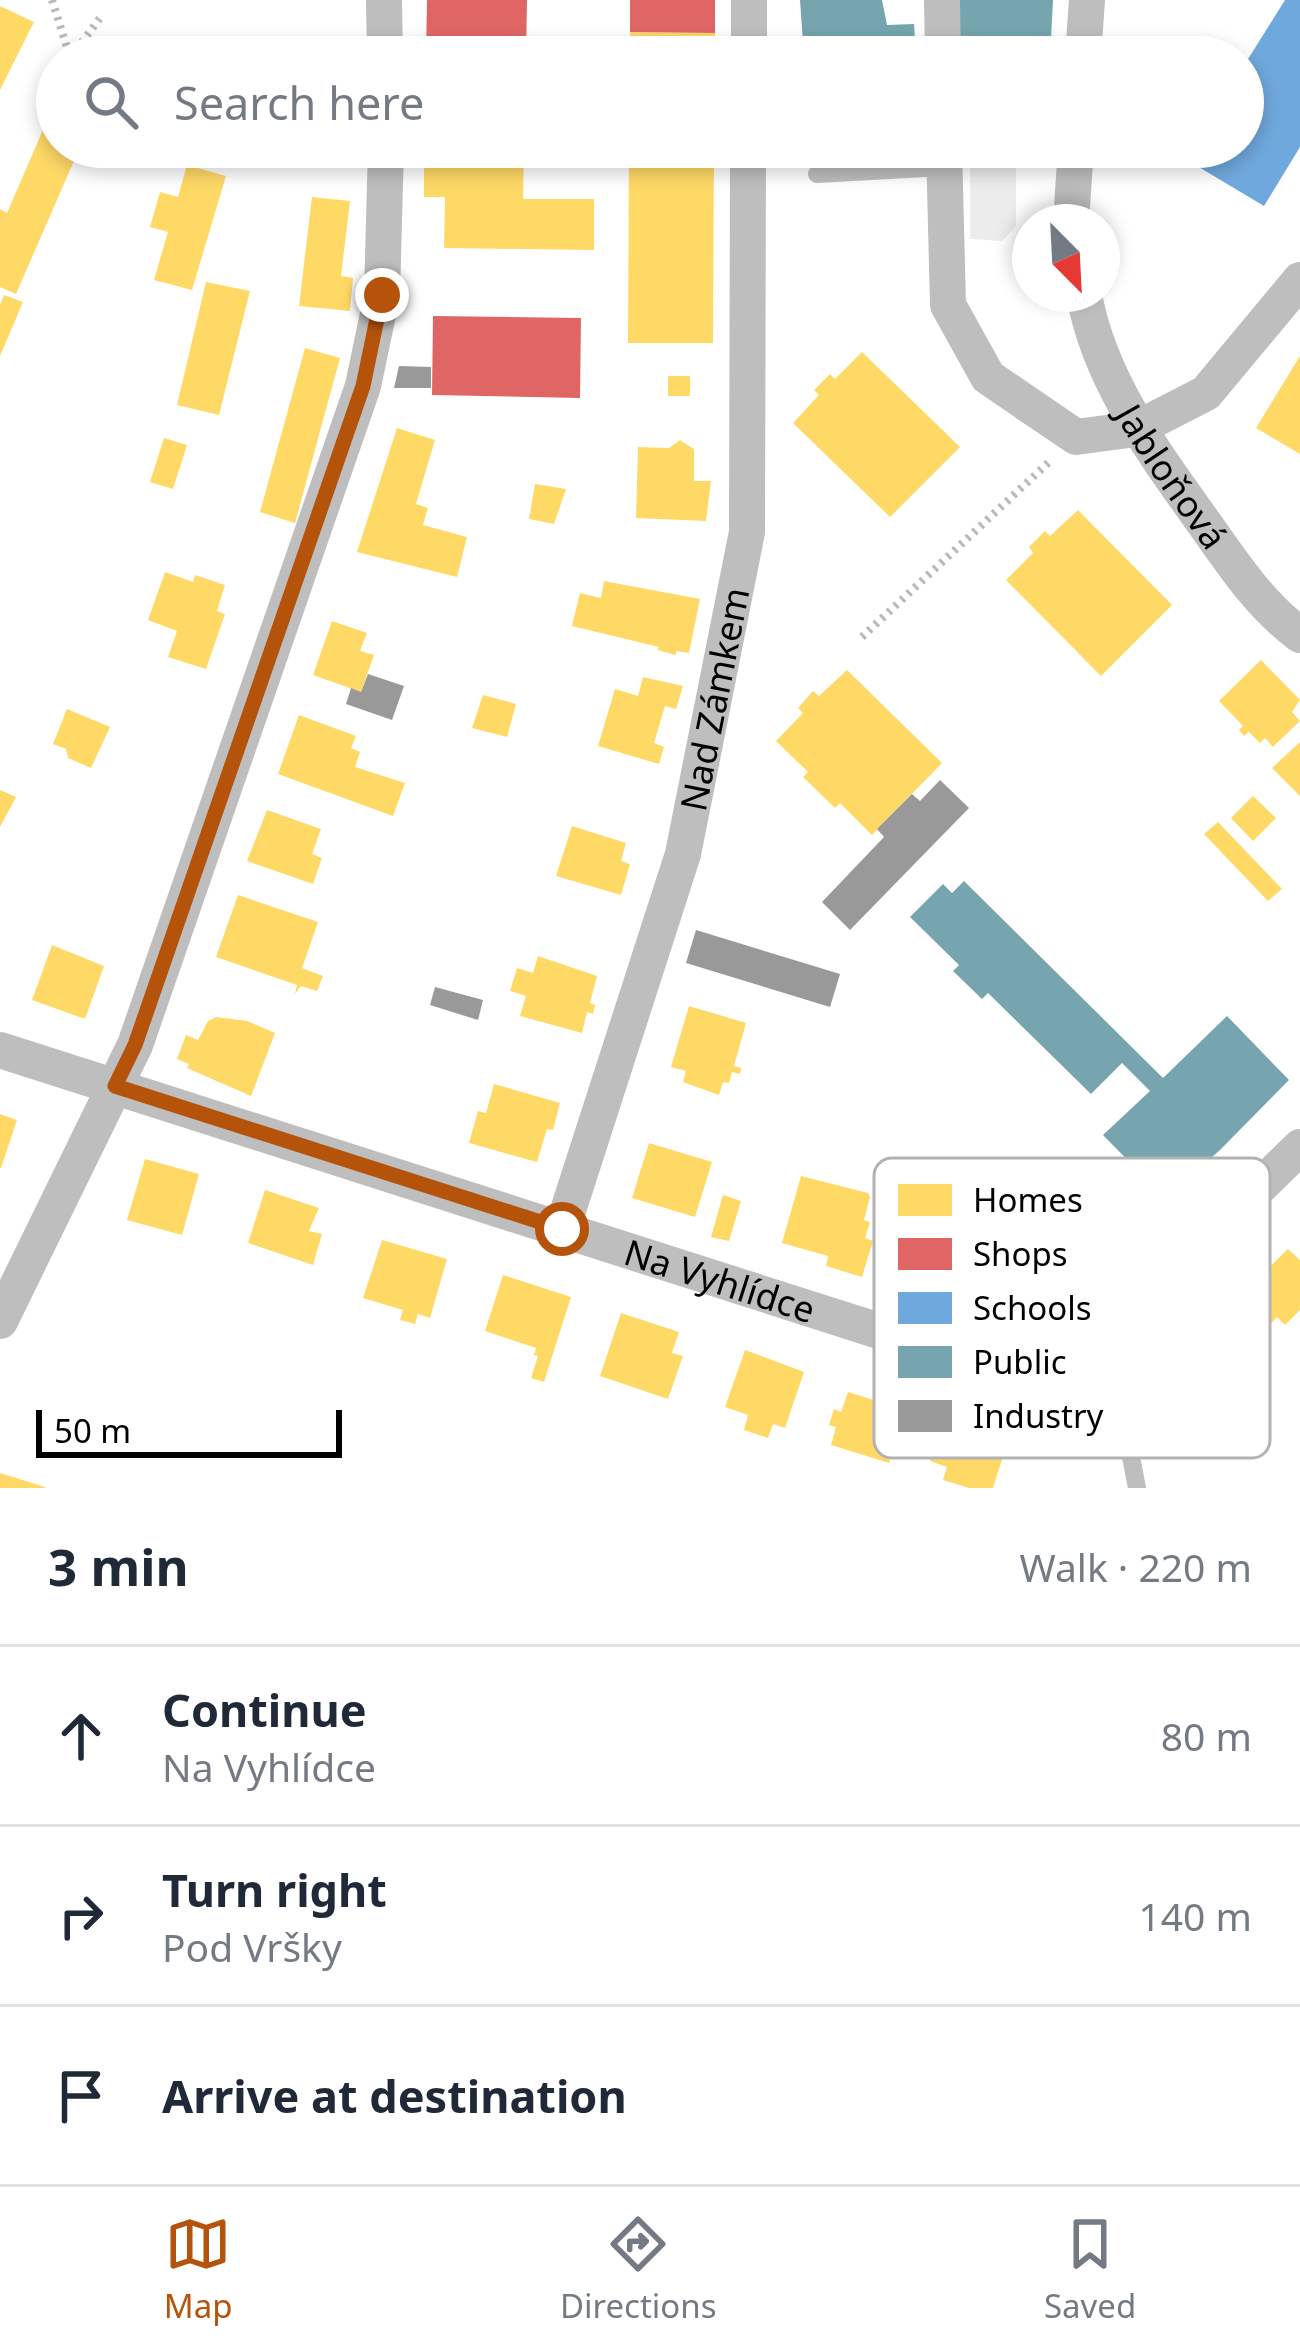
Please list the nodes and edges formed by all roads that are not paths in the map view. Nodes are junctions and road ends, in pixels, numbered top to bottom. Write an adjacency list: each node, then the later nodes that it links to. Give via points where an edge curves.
1 (385, 0): 5 (street)
2 (749, 0): 6 (street)
3 (942, 0): 7 (street)
4 (1088, 0): 8 (street)
5 (385, 36)
6 (748, 36)
7 (943, 36)
8 (1085, 36)
9 (385, 168): 21 (street, via 382,295 363,386)
10 (748, 168): 24 (street, Nad Zámkem, via 747,532 683,854)
11 (862, 168): 14 (lane)
12 (944, 168): 18 (street, via 948,305 988,377 1076,437)
13 (1075, 168): 15 (street)
14 (817, 174)
15 (1072, 204)
16 (1300, 280): 18 (street, via 1206,392)
17 (1087, 312): 18 (street, Jabloňová)
18 (1136, 429): 19 (street, Jabloňová, via 1266,609)
19 (1300, 634)
20 (0, 1050): 21 (street, Na Vyhlídce)
21 (115, 1086): 24 (street, Na Vyhlídce); 25 (street)
22 (1300, 1147): 23 (street)
23 (1270, 1176)
24 (562, 1229): 26 (street, Na Vyhlídce)
25 (0, 1321)
26 (874, 1329)
27 (1131, 1458): 28 (lane)
28 (1137, 1488)

